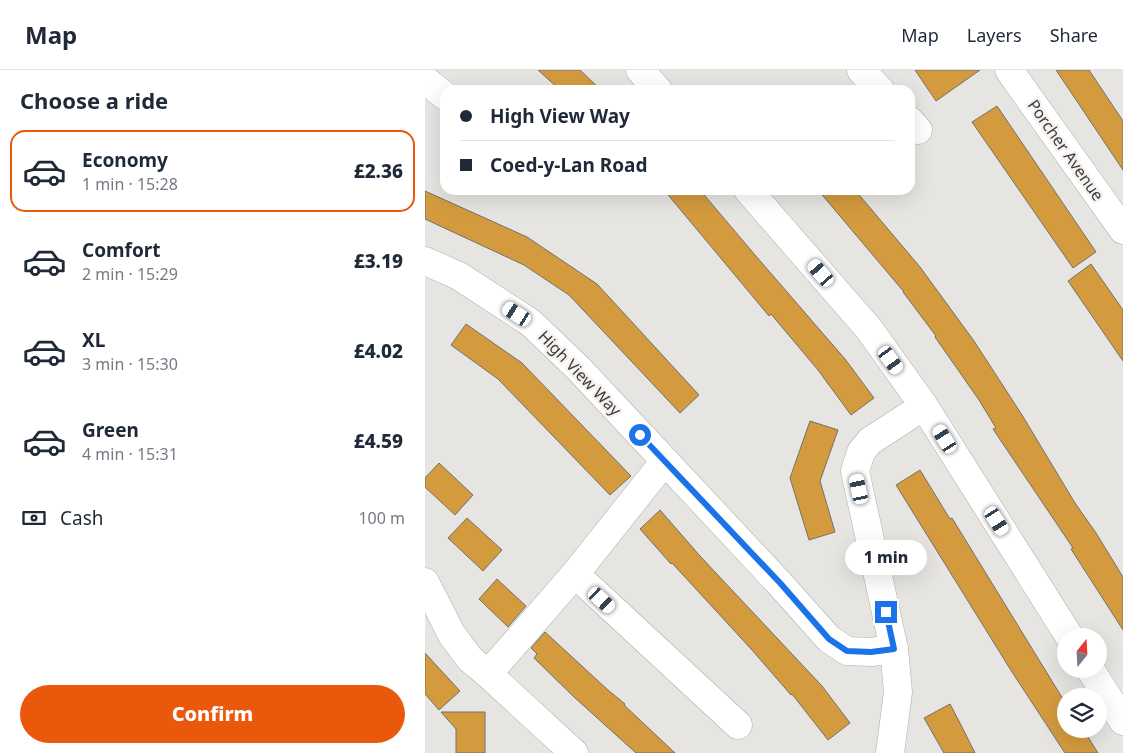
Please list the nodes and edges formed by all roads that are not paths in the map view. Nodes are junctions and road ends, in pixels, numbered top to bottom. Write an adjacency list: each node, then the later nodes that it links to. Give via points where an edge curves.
1 (640, 70): 5 (street)
2 (861, 70): 6 (street)
3 (1009, 70): 9 (street, Porcher Avenue)
4 (425, 80): 7 (street)
5 (654, 85)
6 (875, 85)
7 (440, 92)
8 (753, 195): 11 (street, via 869,329)
9 (1123, 230)
10 (425, 261): 12 (street, High View Way, via 459,276 531,323 579,369)
11 (925, 406): 15 (street); 16 (street, via 871,441 861,452 855,471)
12 (664, 462): 13 (street); 16 (street, High View Way, via 829,639 847,651)
13 (575, 574): 17 (street); 20 (street)
14 (425, 582): 17 (street, via 452,635 470,659)
15 (1064, 628)
16 (894, 649): 22 (street, via 898,692)
17 (489, 674): 21 (street)
18 (1096, 678): 19 (street)
19 (1123, 722)
20 (738, 725)
21 (557, 748)
22 (890, 753)

